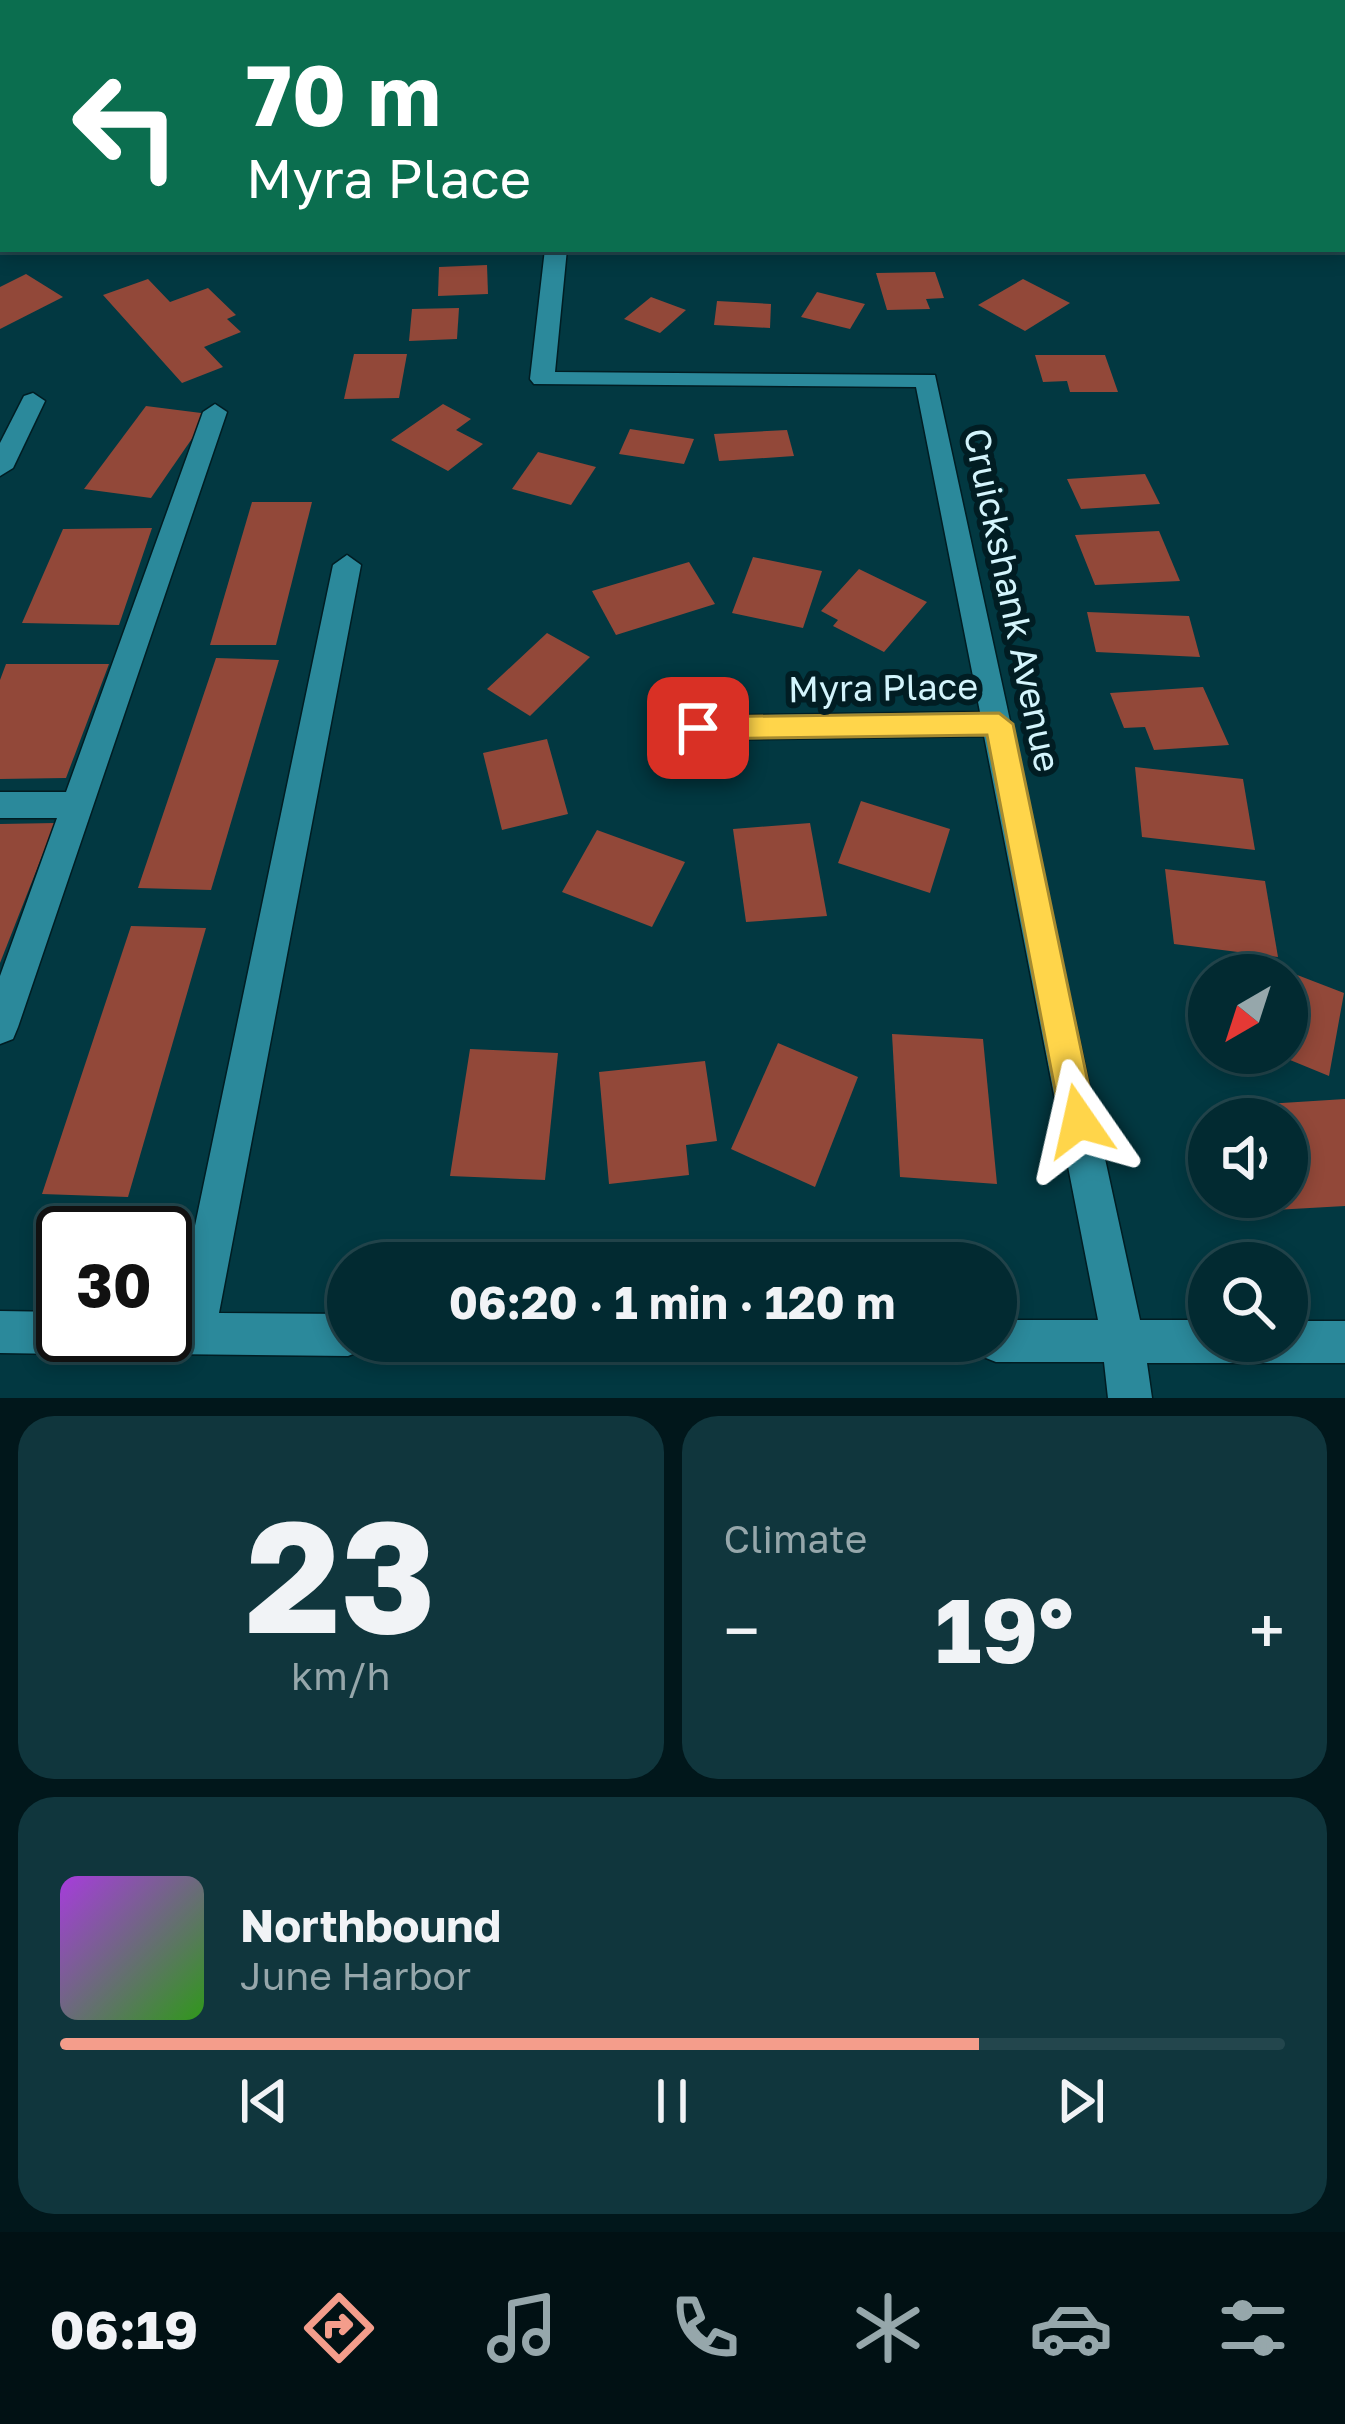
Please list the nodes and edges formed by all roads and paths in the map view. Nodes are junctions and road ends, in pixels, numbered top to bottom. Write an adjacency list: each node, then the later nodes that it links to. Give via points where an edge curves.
1 (556, 252): 7 (street, Cruickshank Avenue, via 542,379 927,380)
2 (33, 401): 4 (street)
3 (215, 412): 10 (street)
4 (9, 434): 5 (street)
5 (0, 468)
6 (347, 565): 12 (street)
7 (999, 724): 8 (street, Myra Place); 18 (street, Cruickshank Avenue)
8 (698, 728)
9 (0, 805): 10 (street)
10 (77, 805): 11 (street)
11 (0, 1027)
12 (192, 1274)
13 (0, 1332): 14 (street)
14 (36, 1333)
15 (192, 1333): 16 (street)
16 (327, 1334)
17 (1017, 1341): 18 (street)
18 (1123, 1342): 19 (street); 20 (street, Cruickshank Avenue)
19 (1345, 1342)
20 (1130, 1398)

